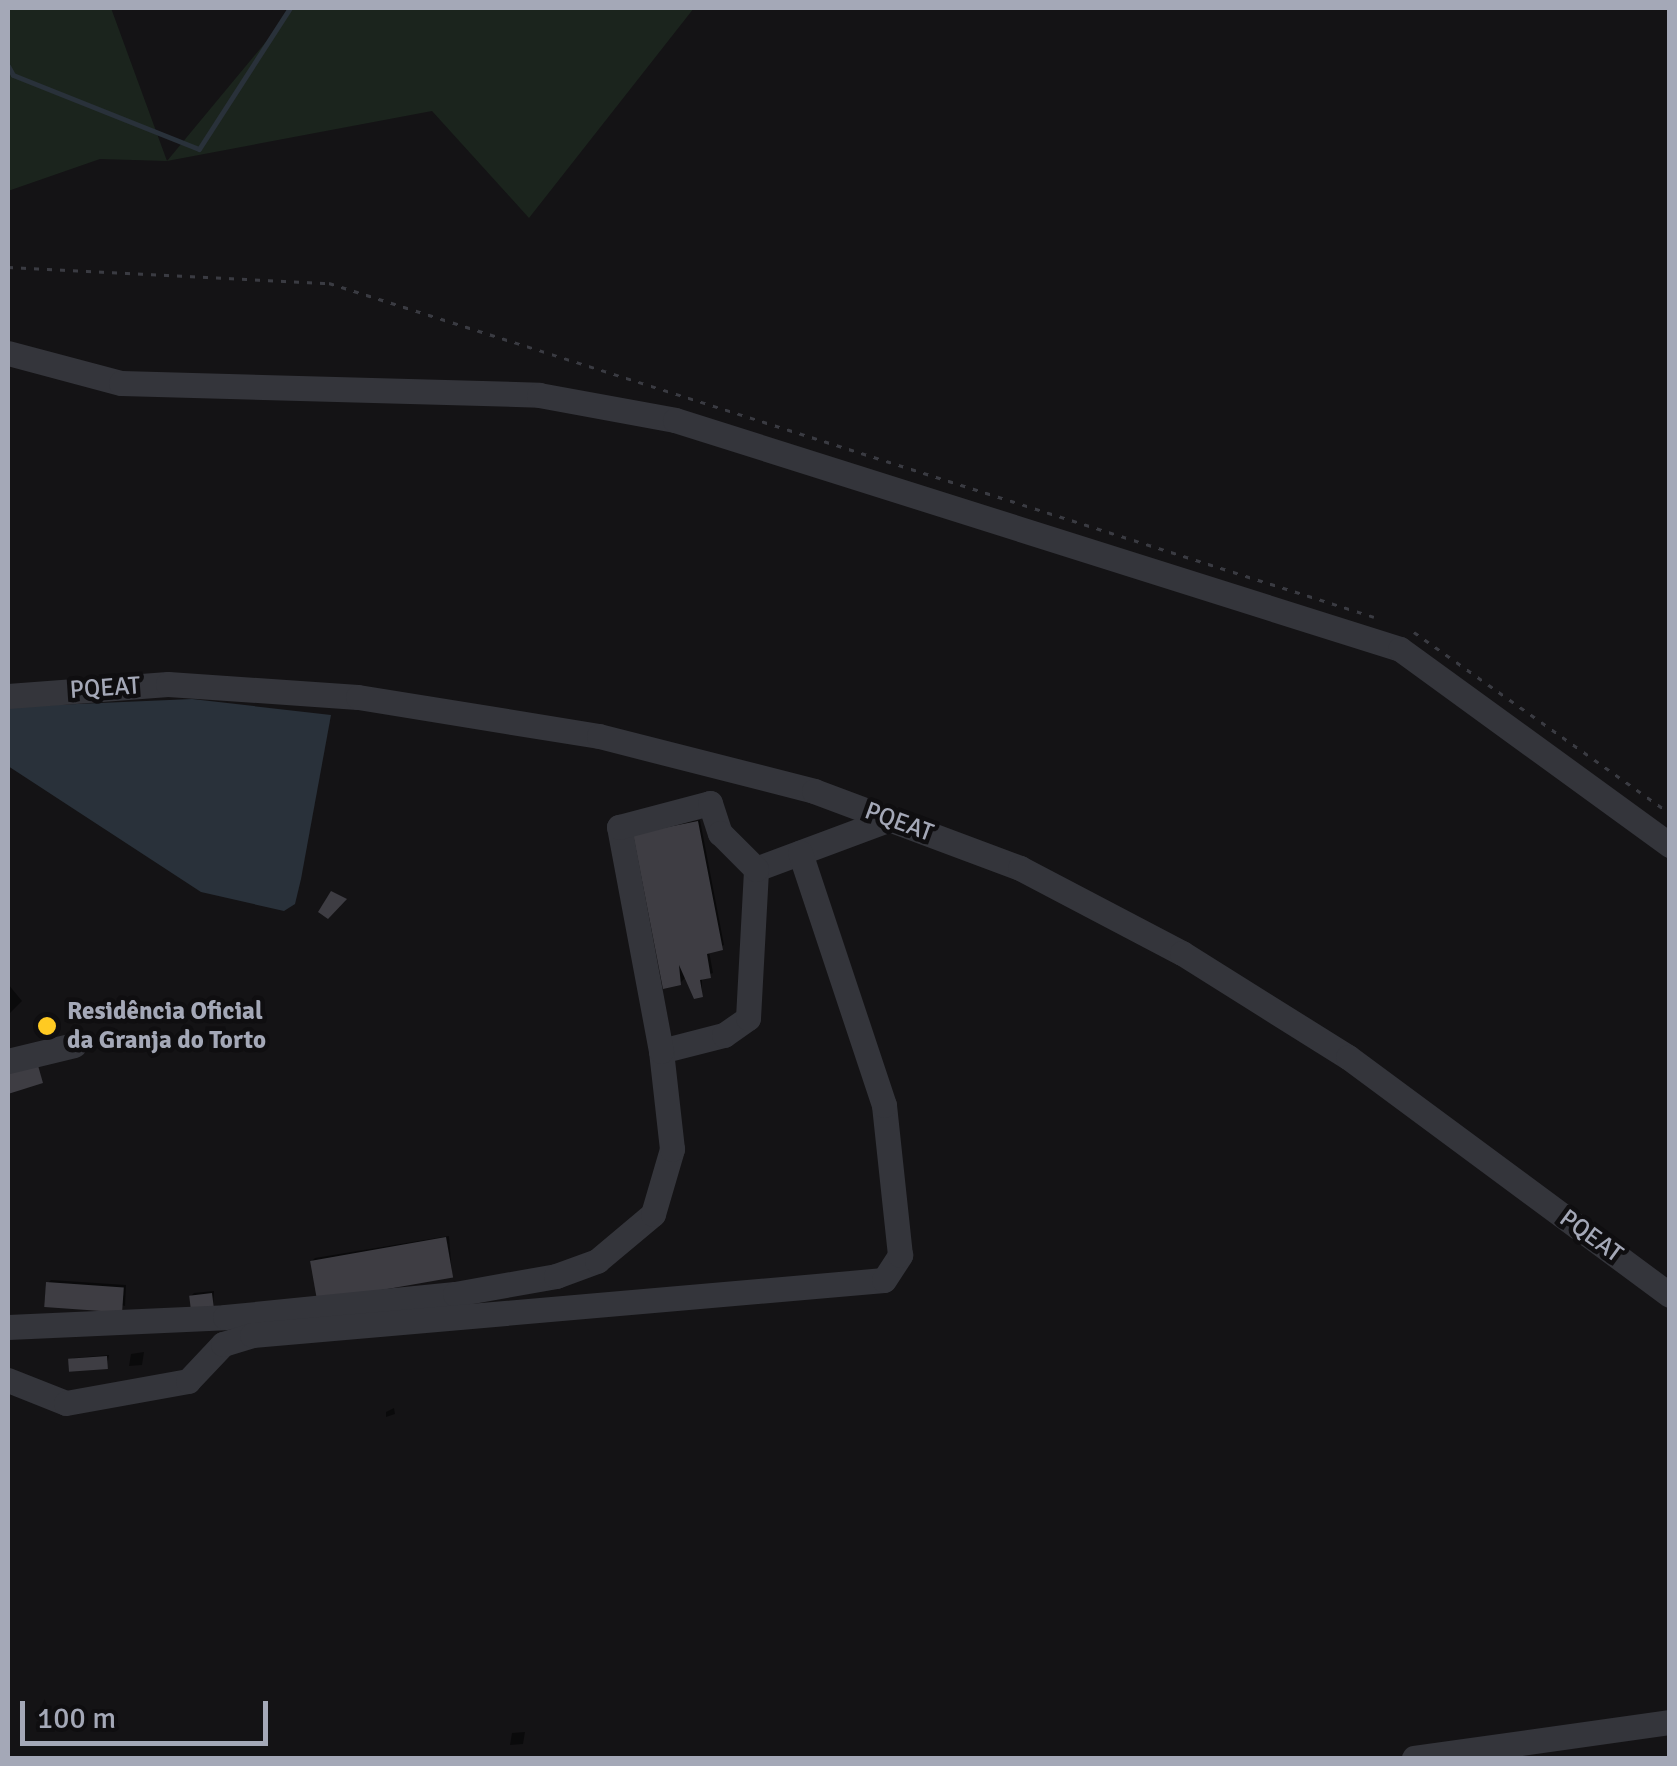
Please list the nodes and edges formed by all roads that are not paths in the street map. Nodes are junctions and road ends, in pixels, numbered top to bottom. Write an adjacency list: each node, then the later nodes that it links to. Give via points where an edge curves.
1 (8, 353): 4 (lane, via 121,383 539,394 675,420 1400,649)
2 (8, 696): 3 (lane, PQEAT, via 168,684 386,700 599,736 814,791)
3 (890, 819): 5 (lane); 10 (lane, PQEAT, via 1020,868 1182,953 1348,1057)
4 (1670, 845)
5 (800, 853): 6 (lane); 12 (lane, via 884,1106 900,1255 884,1280 252,1334 222,1344 188,1381 66,1402)
6 (756, 870): 8 (lane, via 748,1018 724,1036); 8 (lane, via 720,833 710,803 619,826)
7 (74, 1045): 9 (lane)
8 (661, 1051): 11 (lane, via 672,1148 665,1184 653,1214 597,1262 456,1294 225,1317)
9 (8, 1062)
10 (1670, 1294)
11 (8, 1328)
12 (8, 1380)
13 (1670, 1722): 14 (lane)
14 (1414, 1758)

